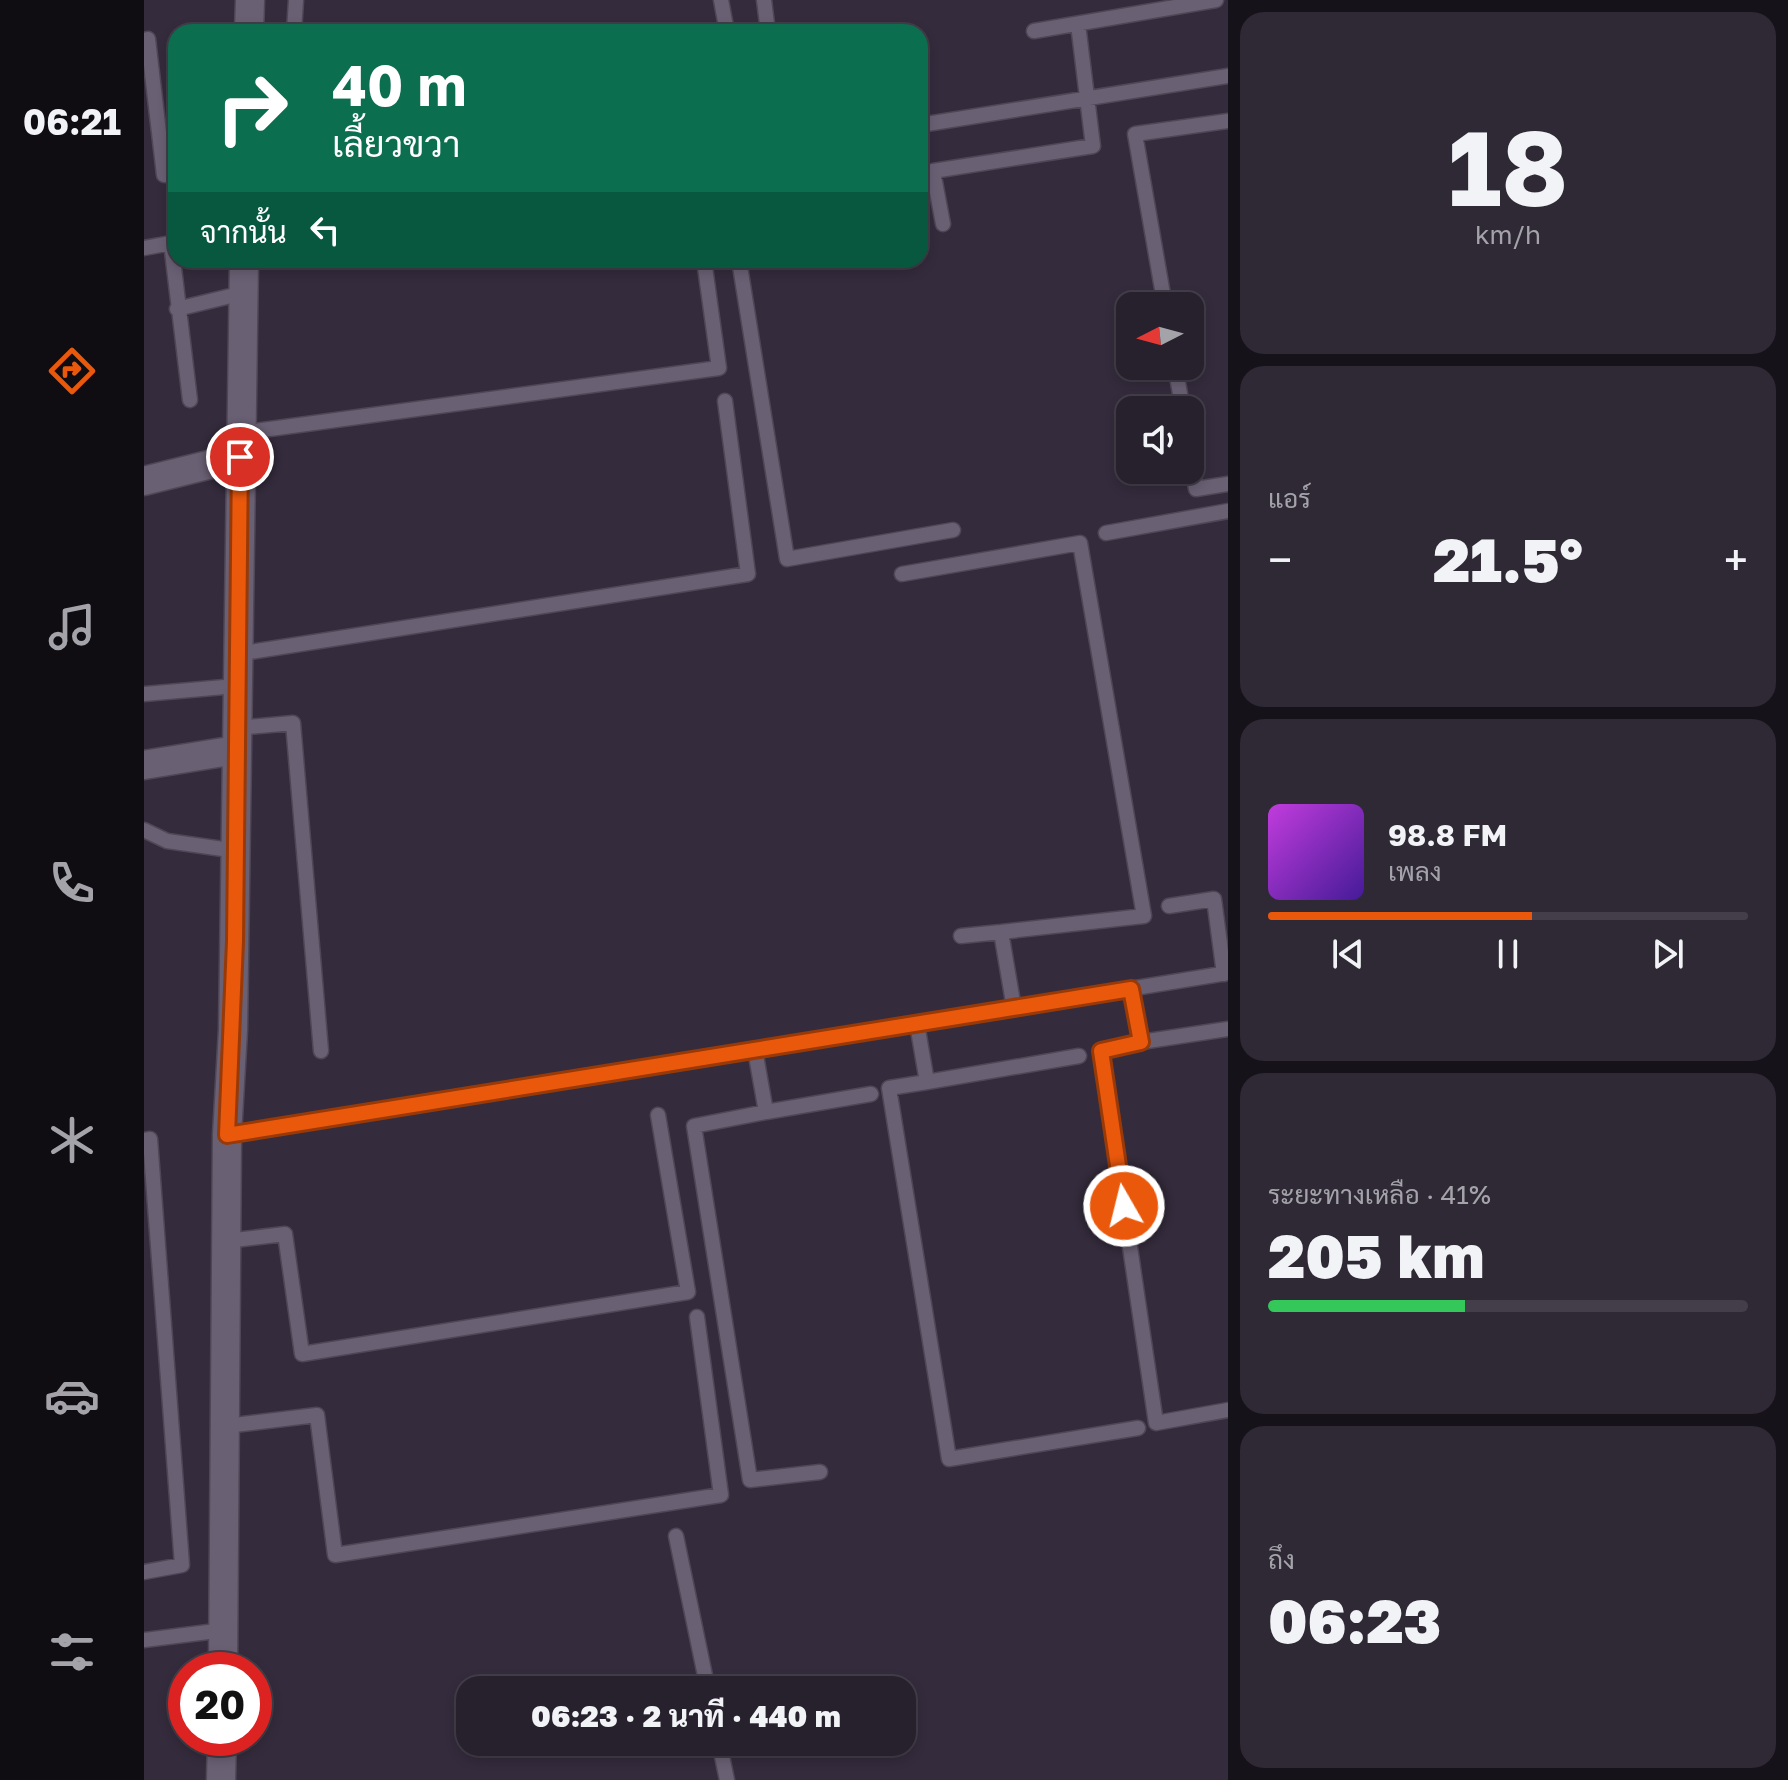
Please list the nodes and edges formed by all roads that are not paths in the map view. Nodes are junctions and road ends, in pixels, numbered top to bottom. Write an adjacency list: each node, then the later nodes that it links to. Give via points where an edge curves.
1 (250, 0): 6 (street)
2 (296, 0): 7 (lane)
3 (721, 0): 8 (lane)
4 (764, 0): 9 (lane)
5 (1216, 0): 10 (lane)
6 (249, 24)
7 (294, 24)
8 (726, 24)
9 (767, 24)
10 (1078, 24): 11 (lane); 14 (lane)
11 (1034, 31)
12 (144, 40): 17 (lane, via 148,39)
13 (1228, 76): 14 (lane)
14 (1086, 98): 16 (lane); 18 (lane, via 1093,146 933,171)
15 (1228, 121): 25 (lane, via 1135,134)
16 (928, 124)
17 (168, 175)
18 (943, 224)
19 (168, 244): 20 (lane)
20 (144, 248)
21 (173, 268): 27 (lane)
22 (244, 268): 26 (street)
23 (705, 268): 30 (lane, via 719,368)
24 (740, 268): 35 (lane, via 787,559)
25 (1163, 292)
26 (243, 293): 27 (lane); 30 (street)
27 (177, 309): 28 (lane)
28 (190, 400)
29 (725, 401): 38 (lane, via 748,574)
30 (240, 445): 31 (street); 38 (street)
31 (144, 481)
32 (1195, 484): 33 (lane, via 1196,489)
33 (1228, 484)
34 (1228, 511): 36 (lane)
35 (953, 530)
36 (1106, 533)
37 (902, 574): 47 (lane, via 1080,543 1144,916)
38 (237, 654): 39 (street)
39 (236, 686): 40 (lane); 41 (street)
40 (144, 694)
41 (236, 739): 42 (street); 44 (street); 56 (lane, via 293,723)
42 (144, 765)
43 (144, 830): 44 (lane, via 167,841)
44 (237, 851): 62 (street)
45 (1221, 898): 46 (lane); 49 (lane)
46 (1169, 906)
47 (1001, 932): 48 (lane); 51 (lane)
48 (961, 936)
49 (1226, 974): 50 (lane)
50 (1131, 989): 51 (lane); 54 (lane)
51 (1014, 1008): 52 (lane)
52 (917, 1024): 55 (lane); 58 (lane)
53 (1228, 1029): 54 (lane)
54 (1141, 1042): 66 (lane, via 1101,1051 1156,1423)
55 (755, 1050): 60 (lane); 62 (lane)
56 (321, 1051)
57 (1079, 1056): 58 (lane)
58 (927, 1082): 68 (lane, via 889,1088 949,1459)
59 (871, 1094): 60 (lane)
60 (766, 1112): 69 (lane, via 694,1126 750,1480)
61 (658, 1115): 64 (lane, via 688,1292 302,1354 285,1234)
62 (227, 1135): 64 (street)
63 (144, 1140): 71 (lane, via 150,1139 182,1565)
64 (226, 1241): 67 (street)
65 (697, 1317): 67 (lane, via 721,1495 335,1555 317,1415)
66 (1228, 1410)
67 (226, 1426): 72 (street)
68 (1138, 1428)
69 (820, 1472)
70 (676, 1536): 75 (lane)
71 (144, 1572)
72 (224, 1630): 73 (lane); 74 (street)
73 (144, 1640)
74 (223, 1652)
75 (705, 1676)
76 (222, 1756): 78 (street)
77 (722, 1756): 79 (lane)
78 (221, 1780)
79 (727, 1780)

